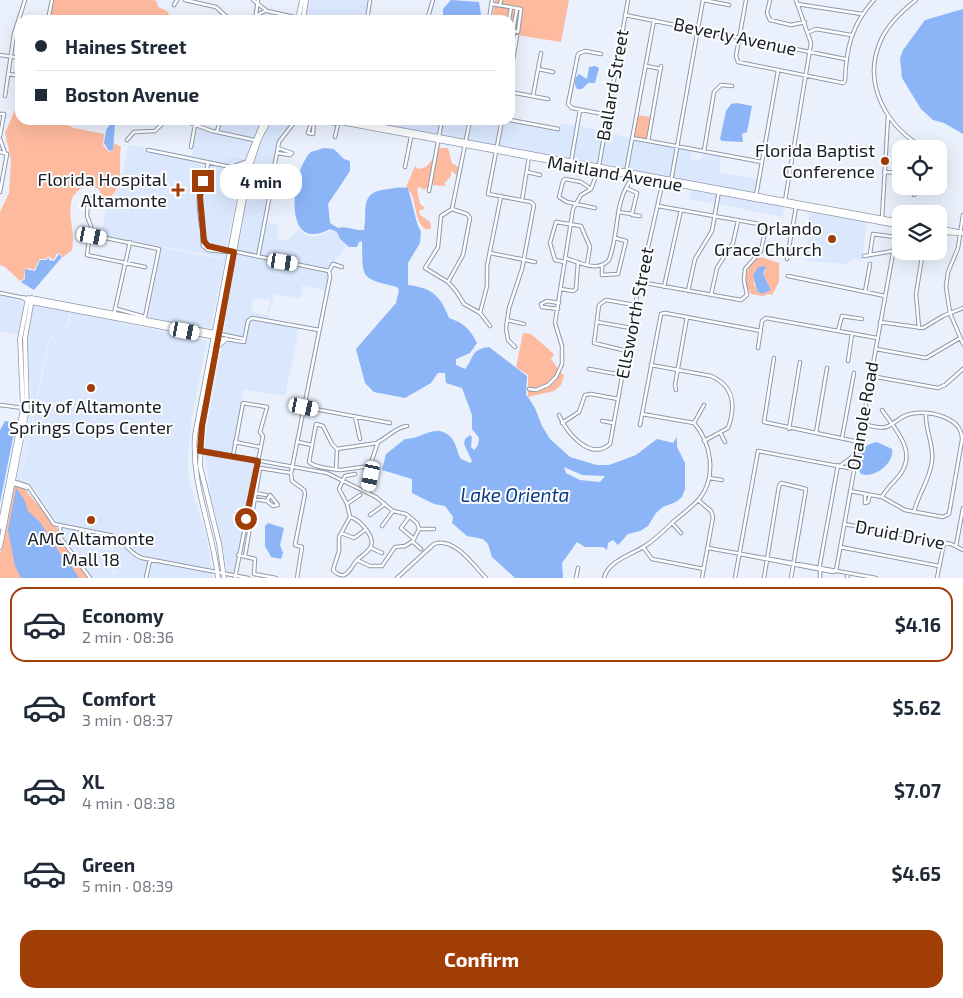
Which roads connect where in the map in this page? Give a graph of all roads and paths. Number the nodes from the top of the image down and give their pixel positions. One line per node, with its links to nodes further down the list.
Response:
1 (25, 0): 31 (street)
2 (52, 0): 32 (street)
3 (177, 0): 23 (street)
4 (185, 0): 19 (street)
5 (253, 0): 22 (street)
6 (258, 0): 22 (street)
7 (302, 0): 37 (main road)
8 (306, 0): 38 (main road)
9 (370, 0): 39 (street)
10 (433, 0): 40 (street)
11 (501, 0): 25 (street)
12 (507, 0): 26 (street)
13 (628, 0): 43 (street, Ballard Street)
14 (703, 0): 24 (street); 47 (street)
15 (746, 0): 53 (street)
16 (770, 0): 46 (street)
17 (874, 0): 30 (street)
18 (916, 0): 77 (street)
19 (193, 1): 33 (street)
20 (492, 2): 25 (street); 41 (street)
21 (796, 2): 30 (street); 46 (street)
22 (258, 4): 29 (street); 34 (street)
23 (174, 5)
24 (729, 5)
25 (500, 6): 26 (street)
26 (506, 6): 27 (street)
27 (511, 8): 28 (street); 42 (street)
28 (519, 9): 44 (street); 49 (street)
29 (267, 11): 35 (street); 36 (street)
30 (863, 14): 52 (street)
31 (20, 15)
32 (49, 15)
33 (224, 15)
34 (256, 15)
35 (260, 15)
36 (286, 15)
37 (301, 15)
38 (302, 15)
39 (368, 15)
40 (428, 15)
41 (490, 15)
42 (510, 15)
43 (625, 15): 45 (street, Beverly Avenue); 76 (street, Ballard Street)
44 (515, 20)
45 (654, 20): 47 (street, Beverly Avenue); 62 (street)
46 (804, 22): 50 (street)
47 (698, 29): 53 (street, Beverly Avenue); 105 (street)
48 (15, 31): 59 (street)
49 (515, 32)
50 (809, 32): 52 (street); 55 (street)
51 (517, 36): 54 (street)
52 (851, 36): 61 (street)
53 (739, 38): 55 (street, Beverly Avenue); 64 (street)
54 (515, 47)
55 (810, 52): 61 (street, Beverly Avenue); 68 (street)
56 (541, 53): 63 (street)
57 (601, 54): 74 (street)
58 (0, 55): 59 (street)
59 (11, 57): 60 (street); 66 (street)
60 (15, 57)
61 (845, 59): 68 (street)
62 (646, 66): 98 (street); 103 (street)
63 (538, 69): 65 (street); 72 (street)
64 (778, 70): 68 (street); 116 (street)
65 (553, 72)
66 (9, 74): 67 (street); 71 (street)
67 (15, 75)
68 (806, 76): 144 (street)
69 (732, 86): 110 (street)
70 (515, 93): 72 (street)
71 (5, 96)
72 (533, 96): 73 (street)
73 (548, 100)
74 (580, 110): 76 (street); 118 (street)
75 (0, 114): 96 (street)
76 (608, 114): 123 (street, Ballard Street)
77 (888, 117): 101 (street); 125 (street)
78 (515, 121): 92 (street)
79 (161, 125): 99 (street)
80 (195, 125): 93 (street); 106 (street)
81 (219, 125): 93 (street)
82 (262, 125): 102 (main road)
83 (266, 125): 102 (main road)
84 (292, 125): 107 (street)
85 (312, 125): 86 (street)
86 (313, 125)
87 (338, 125): 97 (street)
88 (366, 125): 94 (main road, Maitland Avenue)
89 (441, 125): 100 (street)
90 (469, 125): 104 (street)
91 (501, 125): 109 (street)
92 (558, 129)
93 (217, 132): 102 (street)
94 (401, 133): 95 (main road, Maitland Avenue); 100 (main road, Maitland Avenue)
95 (411, 136): 100 (main road, Maitland Avenue); 120 (street)
96 (0, 137): 112 (street)
97 (335, 137)
98 (632, 138): 103 (street); 129 (street)
99 (127, 140)
100 (438, 140): 104 (main road, Maitland Avenue); 136 (street)
101 (912, 140)
102 (256, 141): 115 (main road); 122 (main road)
103 (648, 141): 105 (street)
104 (465, 145): 109 (main road, Maitland Avenue); 150 (street)
105 (678, 146): 110 (street); 132 (street)
106 (191, 147)
107 (278, 148): 113 (street); 113 (street)
108 (148, 150): 117 (street)
109 (496, 151): 114 (main road, Maitland Avenue); 139 (street)
110 (704, 151): 116 (street)
111 (0, 152): 112 (street)
112 (5, 153): 137 (street)
113 (277, 153): 121 (street)
114 (529, 157): 118 (main road, Maitland Avenue); 124 (street)
115 (247, 162): 119 (street); 127 (main road)
116 (762, 162): 141 (street)
117 (208, 163): 119 (street); 170 (street)
118 (571, 164): 123 (main road, Maitland Avenue)
119 (238, 166): 127 (street)
120 (406, 167)
121 (274, 168)
122 (250, 169): 140 (main road); 174 (street)
123 (598, 169): 129 (main road, Maitland Avenue); 134 (street, Ballard Street)
124 (527, 172): 128 (street); 143 (street)
125 (884, 172): 126 (street); 159 (street)
126 (892, 172)
127 (245, 173): 135 (main road)
128 (540, 175)
129 (626, 175): 130 (main road, Maitland Avenue); 131 (main road, Maitland Avenue)
130 (632, 177): 131 (main road, Maitland Avenue); 133 (street)
131 (663, 181): 132 (main road, Maitland Avenue); 147 (street, Ellsworth Street)
132 (671, 183): 138 (main road, Maitland Avenue)
133 (626, 188): 153 (street); 154 (street)
134 (591, 189): 145 (street); 145 (street)
135 (241, 191): 140 (main road); 170 (main road)
136 (428, 191)
137 (0, 192)
138 (719, 192): 141 (main road, Maitland Avenue); 158 (street)
139 (501, 196): 143 (street); 171 (street)
140 (244, 197): 170 (main road)
141 (756, 198): 144 (main road, Maitland Avenue)
142 (103, 200): 165 (street)
143 (522, 200): 177 (street)
144 (784, 203): 146 (main road, Maitland Avenue)
145 (575, 204): 148 (street); 162 (street)
146 (797, 205): 149 (main road, Maitland Avenue); 176 (street)
147 (658, 206): 151 (street); 191 (street, Ellsworth Street)
148 (595, 208)
149 (815, 208): 152 (main road, Maitland Avenue); 155 (main road, Maitland Avenue)
150 (452, 209): 190 (street); 190 (street)
151 (681, 210): 158 (street); 192 (street)
152 (840, 211): 155 (main road); 159 (main road, Maitland Avenue)
153 (618, 212): 154 (street); 167 (street)
154 (631, 214): 157 (street)
155 (843, 215): 159 (main road, Maitland Avenue)
156 (963, 215): 164 (street)
157 (640, 216)
158 (714, 216): 160 (street); 194 (street)
159 (881, 220): 161 (main road, Maitland Avenue)
160 (738, 221): 197 (street); 197 (street)
161 (892, 222)
162 (571, 225): 178 (street); 178 (street); 184 (street)
163 (947, 231): 164 (main road)
164 (961, 233): 206 (street)
165 (90, 235): 168 (street); 182 (street)
166 (892, 236): 172 (street)
167 (615, 238): 185 (street); 185 (street)
168 (130, 242): 182 (street); 203 (street)
169 (892, 251): 172 (street)
170 (231, 252): 174 (street); 222 (main road); 223 (main road)
171 (490, 254): 177 (street); 205 (street)
172 (870, 254): 173 (street)
173 (864, 256)
174 (258, 257): 188 (street)
175 (892, 257): 198 (street, Oranole Road)
176 (787, 259)
177 (524, 260): 180 (street); 210 (street)
178 (564, 260): 181 (street); 193 (street)
179 (922, 260): 216 (street)
180 (535, 262)
181 (578, 262): 184 (street); 193 (street)
182 (126, 263): 186 (street); 203 (street)
183 (870, 264): 196 (street)
184 (587, 265): 185 (street)
185 (602, 265)
186 (145, 267)
187 (342, 267): 188 (street)
188 (329, 271): 217 (street)
189 (788, 276): 196 (street)
190 (448, 282): 205 (street)
191 (640, 282): 192 (street); 201 (street, Ellsworth Street)
192 (664, 286): 194 (street)
193 (561, 288): 200 (street)
194 (688, 291): 197 (street)
195 (0, 292): 199 (street)
196 (865, 292): 198 (street)
197 (711, 296)
198 (885, 296): 212 (street, Oranole Road)
199 (28, 300): 207 (main road); 254 (main road)
200 (558, 303): 204 (street); 204 (street)
201 (635, 305): 211 (street); 215 (street, Ellsworth Street)
202 (963, 308): 206 (street)
203 (117, 309): 207 (street)
204 (558, 309): 246 (street)
205 (480, 313): 214 (street)
206 (950, 313): 216 (street); 225 (street)
207 (115, 316): 220 (main road); 222 (main road)
208 (687, 317): 218 (street); 238 (street); 242 (street)
209 (862, 319): 219 (street)
210 (507, 320): 213 (street); 231 (street)
211 (596, 322): 215 (street); 234 (street)
212 (880, 322): 216 (street); 224 (street, Oranole Road)
213 (524, 324)
214 (490, 326)
215 (631, 328): 234 (street, Ellsworth Street)
216 (919, 328)
217 (320, 330): 227 (street); 253 (street)
218 (761, 330): 219 (street); 232 (street)
219 (838, 331): 221 (street)
220 (200, 334): 222 (main road); 230 (main road)
221 (852, 334): 224 (street); 237 (street)
222 (213, 335): 223 (main road); 230 (main road)
223 (220, 336): 226 (street); 227 (street); 229 (main road)
224 (877, 338): 233 (street, Oranole Road)
225 (960, 338): 228 (street); 233 (street)
226 (226, 339): 227 (street); 229 (main road)
227 (244, 341)
228 (963, 344)
229 (218, 347): 249 (main road)
230 (211, 348): 248 (main road)
231 (515, 348)
232 (758, 348)
233 (876, 349): 245 (street, Oranole Road)
234 (627, 351): 244 (street, Ellsworth Street)
235 (774, 358): 269 (street)
236 (800, 362): 269 (street)
237 (848, 362)
238 (651, 365): 242 (street); 256 (street)
239 (827, 368): 270 (street)
240 (589, 369): 244 (street)
241 (963, 369): 245 (street)
242 (678, 370): 247 (street); 271 (street)
243 (854, 373): 272 (street)
244 (622, 375): 250 (street, Ellsworth Street)
245 (870, 376): 265 (street, Oranole Road)
246 (529, 389)
247 (676, 390)
248 (202, 391): 249 (main road); 282 (main road)
249 (209, 393): 284 (main road)
250 (618, 399): 261 (street); 263 (street, Ellsworth Street)
251 (0, 405): 254 (street)
252 (704, 405): 264 (street)
253 (304, 407): 259 (street); 276 (street)
254 (25, 409): 298 (main road)
255 (882, 410): 266 (street)
256 (642, 414): 264 (street); 267 (street)
257 (926, 414): 266 (street); 314 (street); 314 (street)
258 (558, 415): 261 (street)
259 (355, 416): 262 (street); 273 (street)
260 (602, 421): 263 (street)
261 (562, 422): 263 (street, Ellsworth Street)
262 (390, 423)
263 (614, 423)
264 (694, 423): 274 (street)
265 (862, 424): 266 (street); 278 (street, Oranole Road)
266 (892, 424): 306 (street)
267 (640, 425)
268 (407, 426): 279 (street)
269 (789, 429): 270 (street)
270 (816, 433): 272 (street)
271 (721, 434): 274 (street); 277 (street)
272 (842, 438): 278 (street)
273 (360, 439)
274 (704, 441): 295 (street)
275 (235, 442): 281 (street); 281 (street); 286 (street)
276 (298, 442): 280 (street); 289 (street)
277 (725, 442)
278 (859, 442): 285 (street, Oranole Road)
279 (378, 443): 283 (street); 291 (street)
280 (312, 445): 283 (street); 291 (street)
281 (260, 447): 287 (street)
282 (194, 449): 284 (street); 352 (main road)
283 (337, 449): 291 (street)
284 (200, 451): 286 (street); 354 (main road)
285 (857, 453): 288 (street); 290 (street, Oranole Road)
286 (233, 455): 287 (street)
287 (258, 461): 289 (street); 341 (street)
288 (839, 466): 290 (street); 340 (street); 349 (street)
289 (293, 468): 292 (street); 297 (street)
290 (854, 469): 299 (street, Oranole Road)
291 (336, 470)
292 (292, 473): 301 (street); 361 (street)
293 (355, 474): 297 (street)
294 (371, 476): 300 (street)
295 (709, 478): 296 (street); 308 (street)
296 (722, 480)
297 (342, 481): 300 (street); 310 (street)
298 (11, 482): 320 (main road); 322 (street)
299 (850, 491): 302 (street); 321 (street, Oranole Road)
300 (368, 492): 311 (street)
301 (255, 493): 303 (street); 307 (street)
302 (865, 494): 305 (street); 305 (street)
303 (266, 495)
304 (360, 495): 310 (street)
305 (870, 495): 306 (street)
306 (882, 498): 314 (street)
307 (254, 499): 309 (street); 342 (street)
308 (698, 500): 319 (street); 336 (street)
309 (267, 501): 309 (street)
310 (347, 504): 316 (street)
311 (385, 504): 313 (street); 315 (street)
312 (963, 508): 318 (street)
313 (393, 511): 317 (street); 323 (street)
314 (914, 512)
315 (370, 515)
316 (350, 517): 326 (street); 328 (street)
317 (409, 517): 324 (street); 329 (street)
318 (962, 521): 331 (street)
319 (672, 523): 327 (street); 333 (street)
320 (1, 524): 332 (main road)
321 (844, 524): 330 (street, Druid Drive); 334 (street, Oranole Road)
322 (60, 526): 344 (street); 356 (street)
323 (382, 526)
324 (419, 529): 325 (street); 329 (street)
325 (434, 529)
326 (365, 530): 328 (street); 335 (street)
327 (680, 532)
328 (341, 534): 345 (street)
329 (413, 540): 337 (street); 345 (street)
330 (944, 543): 331 (street, Druid Drive); 347 (street)
331 (956, 546): 338 (street, Druid Drive)
332 (0, 547)
333 (643, 547): 350 (street); 365 (street)
334 (840, 547): 347 (street); 351 (street, Oranole Road)
335 (371, 548): 339 (street); 345 (street)
336 (708, 548): 340 (street); 350 (street)
337 (421, 549)
338 (963, 550)
339 (382, 553)
340 (740, 554): 343 (street); 367 (street)
341 (238, 555): 342 (street); 355 (street)
342 (245, 556): 360 (street)
343 (767, 558): 346 (street); 346 (street); 368 (street)
344 (150, 560): 352 (street); 357 (street)
345 (357, 560)
346 (793, 564): 349 (street); 369 (street)
347 (939, 566): 373 (street)
348 (578, 568): 364 (street)
349 (820, 568): 351 (street); 370 (street)
350 (704, 569): 366 (street)
351 (836, 571): 353 (street)
352 (217, 573): 354 (street); 358 (main road)
353 (848, 573): 371 (street); 372 (street)
354 (224, 576): 355 (street)
355 (235, 577): 359 (street)
356 (90, 578)
357 (146, 578)
358 (218, 578)
359 (248, 578)
360 (276, 578)
361 (297, 578)
362 (397, 578): 363 (street)
363 (486, 578)
364 (576, 578)
365 (604, 578)
366 (702, 578)
367 (735, 578)
368 (764, 578)
369 (792, 578)
370 (820, 578)
371 (847, 578)
372 (874, 578)
373 (937, 578)

